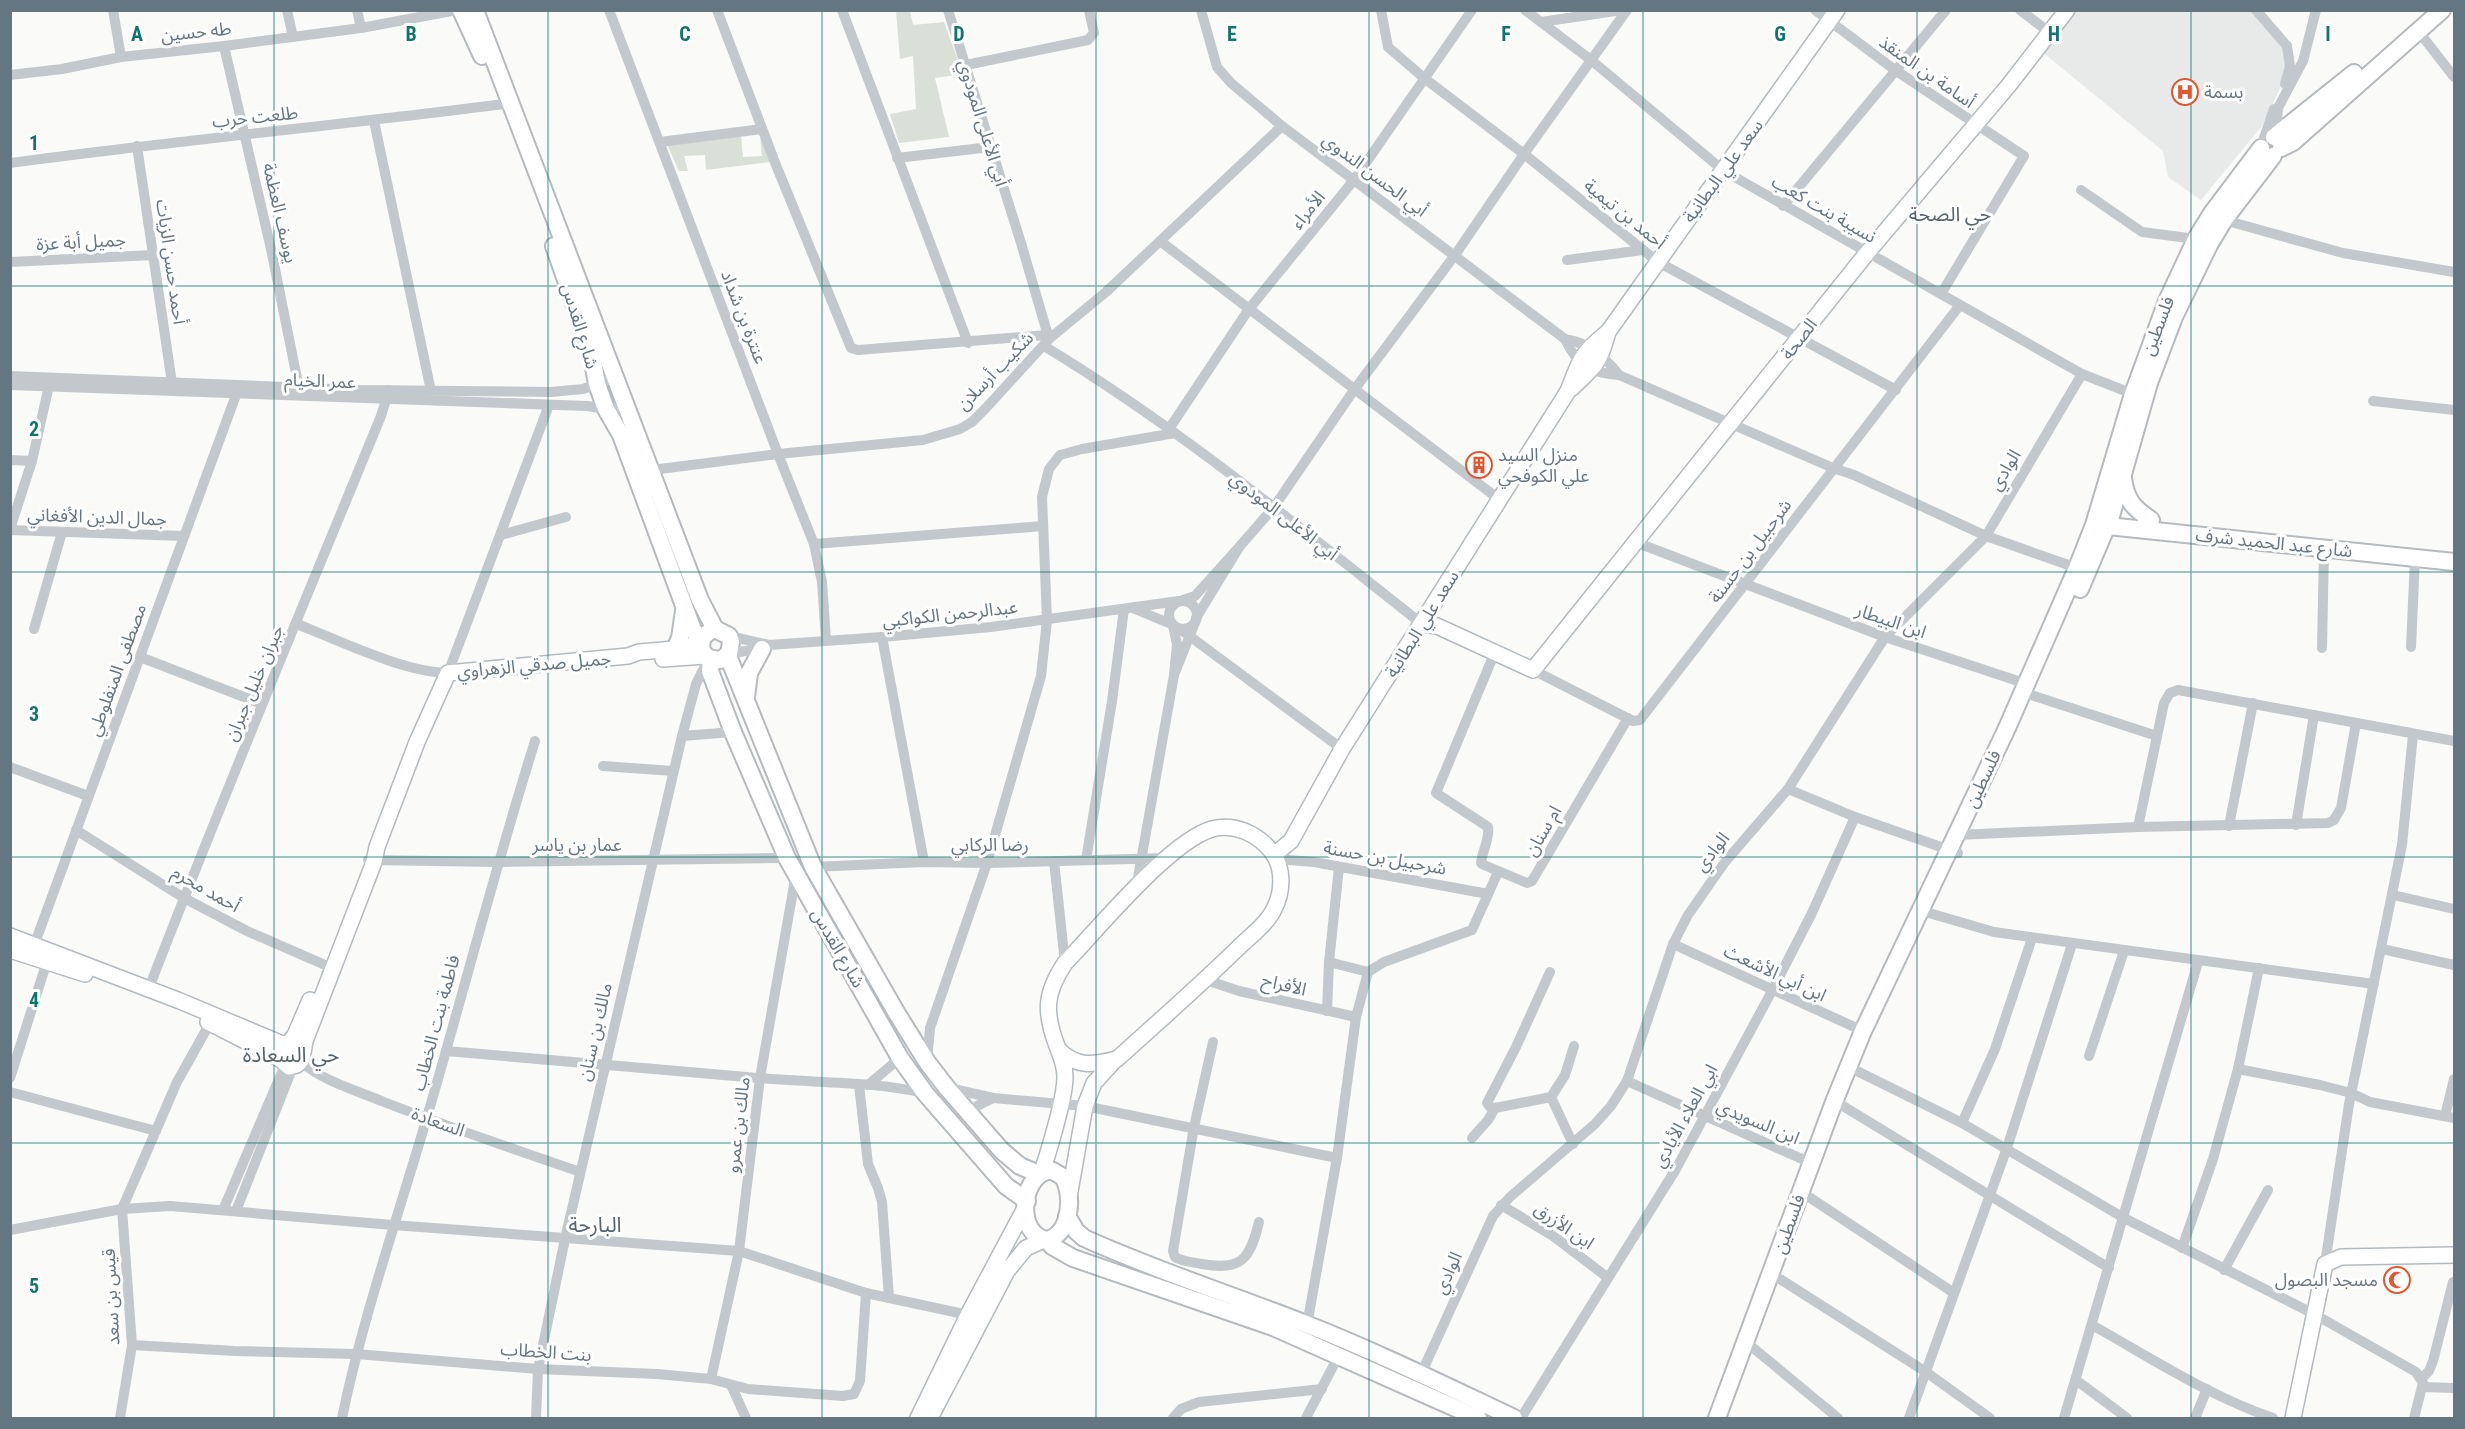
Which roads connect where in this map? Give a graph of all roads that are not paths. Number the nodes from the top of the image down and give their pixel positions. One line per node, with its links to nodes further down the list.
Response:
1 (113, 10): 34 (street)
2 (287, 10): 30 (street)
3 (357, 10): 27 (street)
4 (459, 10): 27 (street, طه حسين); 41 (main road, شارع القدس)
5 (475, 10): 83 (main road)
6 (609, 10): 47 (street, عنترة بن شداد)
7 (717, 10): 45 (street)
8 (842, 10): 52 (street)
9 (948, 10): 36 (street, أبي الأعلى المودوي)
10 (1089, 10): 36 (street)
11 (1201, 10): 44 (street, أبي الحسن الندوي)
12 (1382, 10): 40 (street, أحمد بن تيمية)
13 (1473, 10): 40 (street, الأمراء)
14 (1526, 10): 26 (street, نسيبة بنت كعب)
15 (1622, 10): 26 (street)
16 (1627, 10): 35 (street)
17 (1815, 10): 25 (street, أسامة بن المنقذ)
18 (1946, 10): 37 (street)
19 (2020, 10): 28 (street)
20 (2067, 10): 28 (main road, الصحة)
21 (2256, 10): 33 (street)
22 (2316, 10): 31 (street)
23 (2428, 10): 48 (main road, فلسطين)
24 (2442, 10): 29 (main road, فلسطين)
25 (1833, 16): 37 (street, أسامة بن المنقذ); 54 (main road, سعد علي البطانية)
26 (1540, 22): 35 (street, نسيبة بنت كعب)
27 (361, 28): 30 (street, طه حسين)
28 (2049, 32): 43 (main road, الصحة)
29 (2419, 32): 39 (street); 48 (main road, فلسطين)
30 (293, 37): 32 (street, طه حسين)
31 (2307, 43): 33 (street); 48 (street)
32 (224, 46): 34 (street, طه حسين); 46 (street, يوسف العظمة)
33 (2287, 46): 48 (street)
34 (121, 57): 38 (street, طه حسين)
35 (1591, 60): 51 (street); 54 (street, نسيبة بنت كعب)
36 (966, 65): 50 (street, أبي الأعلى المودوي)
37 (1895, 70): 43 (street, أسامة بن المنقذ); 57 (street)
38 (10, 75)
39 (2454, 77)
40 (1424, 78): 51 (street, أحمد بن تيمية); 55 (street, الأمراء)
41 (504, 104): 42 (street, طلعت حرب); 86 (main road, شارع القدس)
42 (374, 121): 46 (street, طلعت حرب); 91 (street)
43 (1975, 125): 62 (main road, الصحة); 69 (street, أسامة بن المنقذ)
44 (1282, 126): 55 (street, أبي الحسن الندوي); 60 (street, شكيب أرسلان)
45 (762, 129): 47 (street); 76 (street)
46 (245, 135): 49 (street, طلعت حرب); 88 (street, يوسف العظمة)
47 (660, 142): 102 (street, عنترة بن شداد)
48 (2273, 143): 58 (main road, فلسطين); 59 (main road, فلسطين)
49 (137, 146): 53 (street, طلعت حرب); 63 (street, أحمد حسن الزيات)
50 (990, 147): 52 (street); 75 (street, أبي الأعلى المودوي)
51 (1524, 154): 61 (street, أحمد بن تيمية); 64 (street)
52 (897, 158): 76 (street)
53 (10, 163)
54 (1724, 171): 57 (street, نسيبة بنت كعب); 67 (main road, سعد علي البطانية)
55 (1354, 180): 64 (street, أبي الحسن الندوي); 71 (street, الأمراء)
56 (2080, 190): 59 (street)
57 (1784, 206): 62 (street, نسيبة بنت كعب)
58 (2224, 220): 68 (street); 107 (main road, فلسطين)
59 (2196, 239): 92 (main road, فلسطين)
60 (1160, 241): 71 (street); 75 (street, شكيب أرسلان)
61 (1643, 250): 65 (street); 67 (street, أحمد بن تيمية)
62 (1867, 253): 69 (street, نسيبة بنت كعب); 73 (main road, الصحة)
63 (153, 255): 66 (street, جميل أبة عزة); 85 (street, أحمد حسن الزيات)
64 (1455, 255): 74 (street, أبي الحسن الندوي); 89 (street)
65 (1567, 260)
66 (10, 262)
67 (1658, 262): 72 (main road, سعد علي البطانية); 73 (street, أحمد بن تيمية)
68 (2454, 272)
69 (1941, 294): 70 (street, نسيبة بنت كعب)
70 (1960, 305): 80 (street, نسيبة بنت كعب); 90 (street, شرحبيل بن حسنة)
71 (1249, 309): 89 (street); 101 (street, الأمراء)
72 (1608, 332): 77 (main road, سعد علي البطانية); 78 (main road, سعد علي البطانية)
73 (1800, 337): 90 (street, أحمد بن تيمية); 100 (main road, الصحة)
74 (1565, 339): 77 (street, أبي الحسن الندوي); 79 (street, أبي الحسن الندوي)
75 (1046, 340): 76 (street); 101 (street, أبي الأعلى المودوي); 102 (street, شكيب أرسلان)
76 (968, 343)
77 (1589, 347): 78 (street, أبي الحسن الندوي); 79 (main road, سعد علي البطانية)
78 (1602, 356): 79 (main road, سعد علي البطانية); 81 (street, أبي الحسن الندوي)
79 (1585, 365): 81 (street, أبي الحسن الندوي); 108 (main road, سعد علي البطانية)
80 (2082, 374): 92 (street, نسيبة بنت كعب); 119 (street, الوادي)
81 (1618, 375): 100 (street, أبي الحسن الندوي)
82 (10, 376): 84 (street, عمر الخيام)
83 (615, 377): 86 (street, عمر الخيام); 97 (main road)
84 (49, 382): 85 (street, عمر الخيام); 87 (street, عمر الخيام); 93 (street, عمر الخيام); 104 (street)
85 (172, 383): 88 (street, عمر الخيام)
86 (597, 384): 91 (street, عمر الخيام); 98 (main road, شارع القدس)
87 (10, 385)
88 (299, 388): 94 (street, عمر الخيام)
89 (1354, 390): 108 (street); 109 (street)
90 (1896, 390): 105 (street, شرحبيل بن حسنة)
91 (431, 391): 94 (street, عمر الخيام)
92 (2133, 394): 111 (main road, فلسطين)
93 (236, 395): 94 (street, عمر الخيام); 118 (street, مصطفى المنفلوطي)
94 (388, 395): 96 (street, عمر الخيام); 135 (street, جبران خليل جبران)
95 (2373, 400): 99 (street)
96 (549, 405): 98 (street, عمر الخيام); 117 (street)
97 (627, 406): 98 (street, عمر الخيام); 106 (main road)
98 (606, 409): 131 (main road, شارع القدس)
99 (2454, 410)
100 (1731, 423): 105 (street, أبي الحسن الندوي); 120 (main road, الصحة)
101 (1172, 431): 109 (street, أبي الأعلى المودوي); 113 (street)
102 (778, 454): 106 (street, شكيب أرسلان); 121 (street, عنترة بن شداد)
103 (10, 460): 104 (street)
104 (32, 461): 115 (street)
105 (1833, 468): 119 (street, أبي الحسن الندوي); 129 (street, شرحبيل بن حسنة)
106 (652, 470): 143 (main road)
107 (2122, 474): 111 (main road, فلسطين); 112 (main road)
108 (1500, 500): 136 (main road, سعد علي البطانية)
109 (1274, 507): 122 (street); 136 (street, أبي الأعلى المودوي)
110 (566, 518): 117 (street)
111 (2102, 520): 112 (main road, شارع عبد الحميد شرف); 114 (main road, شارع عبد الحميد شرف); 124 (main road, فلسطين); 128 (main road, فلسطين)
112 (2151, 520): 125 (main road, شارع عبد الحميد شرف)
113 (1043, 526): 121 (street); 134 (street)
114 (2129, 526): 123 (main road, شارع عبد الحميد شرف); 124 (main road)
115 (10, 530): 116 (street, جمال الدين الأفغاني)
116 (62, 532): 118 (street, جمال الدين الأفغاني); 138 (street)
117 (501, 535): 153 (street)
118 (183, 536): 151 (street, مصطفى المنفلوطي)
119 (1986, 536): 128 (street, أبي الحسن الندوي); 141 (street, الوادي)
120 (1635, 542): 129 (street, ابن البيطار); 152 (main road, الصحة)
121 (814, 544): 142 (street, عنترة بن شداد)
122 (1240, 546): 130 (street); 133 (street)
123 (2324, 548): 126 (main road, شارع عبد الحميد شرف); 146 (street)
124 (2097, 552): 155 (main road, فلسطين)
125 (2454, 553)
126 (2415, 558): 127 (main road, شارع عبد الحميد شرف); 144 (street)
127 (2454, 562)
128 (2077, 568): 155 (main road, فلسطين)
129 (1746, 585): 141 (street, ابن البيطار); 160 (street, شرحبيل بن حسنة)
130 (1181, 601): 132 (street, عبدالرحمن الكواكبي); 133 (street); 137 (street)
131 (684, 608): 143 (main road, شارع القدس); 147 (main road)
132 (1129, 609): 134 (street, عبدالرحمن الكواكبي); 137 (street, عبدالرحمن الكواكبي); 185 (street)
133 (1196, 619): 137 (street); 139 (street)
134 (1047, 620): 140 (street, عبدالرحمن الكواكبي); 190 (street)
135 (297, 624): 153 (street); 157 (street, جبران خليل جبران)
136 (1422, 624): 148 (main road, أبي الأعلى المودوي); 168 (main road, سعد علي البطانية)
137 (1175, 626): 139 (street, عبدالرحمن الكواكبي); 154 (street)
138 (34, 629)
139 (1190, 634): 154 (street); 168 (street, عبدالرحمن الكواكبي)
140 (882, 637): 142 (street, عبدالرحمن الكواكبي); 189 (street)
141 (1886, 637): 155 (street, ابن البيطار); 172 (street, الوادي)
142 (826, 640): 145 (street, عبدالرحمن الكواكبي)
143 (710, 646): 145 (street); 147 (main road); 149 (main road); 150 (main road); 162 (main road, شارع القدس); 164 (street, مالك بن سنان)
144 (2412, 646)
145 (765, 647): 149 (street); 156 (main road)
146 (2322, 648)
147 (675, 649): 150 (main road)
148 (1495, 652): 152 (main road, أبي الأعلى المودوي); 193 (street)
149 (728, 655): 156 (main road)
150 (628, 656): 153 (main road, جميل صدقي الزهراوي)
151 (140, 657): 157 (street); 173 (street, مصطفى المنفلوطي)
152 (1533, 670): 160 (street)
153 (448, 674): 180 (main road, جميل صدقي الزهراوي)
154 (1174, 675): 183 (street)
155 (2029, 690): 165 (street, ابن البيطار); 179 (main road, فلسطين)
156 (746, 701): 191 (main road)
157 (262, 704): 198 (street, جبران خليل جبران)
158 (2253, 704): 159 (street); 165 (street); 175 (street)
159 (2314, 715): 161 (street); 176 (street)
160 (1628, 718): 193 (street, ام سنان)
161 (2356, 723): 163 (street); 176 (street)
162 (733, 732): 164 (street); 182 (main road, شارع القدس)
163 (2414, 735): 167 (street); 197 (street)
164 (681, 736): 171 (street, مالك بن سنان)
165 (2157, 736): 177 (street)
166 (535, 741): 188 (street, فاطمة بنت الخطاب)
167 (2454, 741)
168 (1342, 749): 181 (main road, سعد علي البطانية)
169 (603, 766): 171 (street)
170 (10, 767): 173 (street)
171 (673, 771): 186 (street, مالك بن سنان)
172 (1788, 789): 174 (street); 203 (street, الوادي)
173 (88, 796): 178 (street, مصطفى المنفلوطي)
174 (1855, 818): 179 (street); 221 (street, ابي العلاء الأيادي)
175 (2229, 825): 176 (street); 177 (street)
176 (2295, 825)
177 (2138, 828): 179 (street)
178 (76, 830): 198 (street, أحمد محرم); 207 (street, مصطفى المنفلوطي)
179 (1958, 843): 200 (main road, فلسطين); 225 (main road, فلسطين)
180 (373, 856): 188 (street, عمار بن ياسر); 213 (main road, جميل صدقي الزهراوي); 230 (main road, جميل صدقي الزهراوي)
181 (1274, 857): 184 (main road); 192 (street, شرحبيل بن حسنة); 218 (main road)
182 (787, 858): 186 (street, عمار بن ياسر); 194 (main road, شارع القدس)
183 (1140, 858): 184 (street, رضا الركابي); 185 (street, رضا الركابي); 195 (street)
184 (1166, 858): 195 (main road)
185 (1086, 860): 187 (street, رضا الركابي)
186 (652, 861): 188 (street, عمار بن ياسر); 235 (street, مالك بن سنان)
187 (1054, 861): 190 (street, رضا الركابي); 212 (street)
188 (498, 862): 229 (street, فاطمة بنت الخطاب)
189 (924, 862): 190 (street, رضا الركابي); 191 (street, رضا الركابي)
190 (987, 863): 234 (street)
191 (813, 867): 234 (main road)
192 (1339, 867): 196 (street, شرحبيل بن حسنة); 210 (street)
193 (1498, 872): 196 (street)
194 (796, 874): 232 (main road, شارع القدس); 239 (street, مالك بن عمرو)
195 (1136, 889): 212 (main road)
196 (1488, 894): 216 (street)
197 (2393, 895): 199 (street); 205 (street)
198 (184, 898): 213 (street, أحمد محرم); 220 (street, جبران خليل جبران)
199 (2454, 909)
200 (1929, 913): 202 (street); 237 (main road, فلسطين)
201 (10, 936): 207 (main road, السعادة)
202 (2032, 938): 204 (street); 257 (street)
203 (1673, 944): 221 (street, ابن أبي الأشعث); 241 (street, الوادي)
204 (2072, 944): 208 (street); 262 (street)
205 (2382, 949): 214 (street); 219 (street)
206 (10, 950): 207 (main road, السعادة)
207 (32, 950): 209 (main road, السعادة)
208 (2124, 951): 211 (street); 231 (street)
209 (49, 957): 220 (main road, السعادة); 224 (main road, السعادة); 238 (street)
210 (1329, 962): 216 (street); 222 (street)
211 (2199, 962): 215 (street); 277 (street)
212 (1065, 963): 228 (main road)
213 (325, 965): 230 (main road, جميل صدقي الزهراوي)
214 (2454, 965)
215 (2259, 968): 219 (street); 236 (street)
216 (1368, 972): 223 (street)
217 (1550, 972): 252 (street)
218 (1206, 980): 222 (street, الأفراح); 233 (main road)
219 (2374, 984): 246 (street)
220 (149, 988): 230 (main road, السعادة)
221 (1773, 989): 225 (street, ابن أبي الأشعث); 254 (street, ابي العلاء الأيادي)
222 (1327, 1011): 223 (street, الأفراح)
223 (1356, 1017): 263 (street)
224 (210, 1023): 230 (main road, السعادة); 259 (street)
225 (1863, 1031): 264 (main road, فلسطين)
226 (1213, 1042): 258 (street)
227 (1574, 1046): 247 (street)
228 (1058, 1049): 233 (main road); 249 (main road)
229 (446, 1051): 235 (street); 256 (street, فاطمة بنت الخطاب)
230 (291, 1056): 256 (street, السعادة); 274 (street, جميل صدقي الزهراوي); 275 (street, جميل صدقي الزهراوي)
231 (2089, 1056)
232 (900, 1058): 242 (street); 245 (main road, شارع القدس)
233 (1116, 1059): 250 (main road)
234 (927, 1062): 243 (main road)
235 (605, 1065): 239 (street); 265 (street, مالك بن سنان)
236 (2238, 1069): 246 (street); 284 (street)
237 (1857, 1071): 251 (main road, فلسطين); 257 (street)
238 (10, 1078)
239 (760, 1078): 242 (street); 285 (street, مالك بن عمرو)
240 (2454, 1079): 255 (street)
241 (1627, 1081): 254 (street, ابن السويدي); 261 (street, الوادي)
242 (863, 1085): 245 (street); 297 (street)
243 (947, 1088): 248 (street); 253 (main road)
244 (10, 1092): 259 (street)
245 (925, 1093): 271 (main road, شارع القدس)
246 (2351, 1093): 255 (street); 288 (street)
247 (1551, 1097): 252 (street); 261 (street)
248 (993, 1098): 249 (street); 253 (street)
249 (1060, 1102): 250 (street); 266 (main road)
250 (1085, 1106): 258 (street); 269 (main road)
251 (1843, 1106): 268 (street); 270 (main road, فلسطين)
252 (1495, 1108): 260 (street)
253 (970, 1114): 266 (main road)
254 (1703, 1117): 264 (street, ابن السويدي); 292 (street, ابي العلاء الأيادي)
255 (2450, 1117)
256 (427, 1119): 265 (street, السعادة); 280 (street, فاطمة بنت الخطاب)
257 (1962, 1123): 262 (street)
258 (1194, 1127): 263 (street); 278 (street)
259 (156, 1131): 273 (street)
260 (1472, 1138)
261 (1573, 1144): 272 (street, الوادي)
262 (2007, 1148): 268 (street); 277 (street)
263 (1337, 1158): 300 (street)
264 (1811, 1163): 279 (main road, فلسطين)
265 (580, 1172): 282 (street, مالك بن سنان)
266 (1040, 1173): 269 (main road); 271 (main road)
267 (2268, 1190): 291 (street)
268 (1989, 1196): 289 (street); 296 (street)
269 (1069, 1197): 276 (main road)
270 (1809, 1197): 279 (main road, فلسطين); 296 (street)
271 (1026, 1204): 283 (main road); 299 (main road)
272 (1501, 1205): 292 (street, ابن الأزرق); 308 (street, الوادي)
273 (122, 1209): 274 (street); 281 (street); 302 (street, قيس بن سعد)
274 (223, 1210): 275 (street)
275 (236, 1211): 280 (street)
276 (1067, 1216): 283 (main road); 286 (main road)
277 (2124, 1218): 284 (street); 289 (street)
278 (1259, 1222)
279 (1794, 1223): 293 (main road, فلسطين); 303 (main road, فلسطين)
280 (393, 1225): 282 (street); 304 (street, فاطمة بنت الخطاب)
281 (10, 1230)
282 (565, 1239): 285 (street); 306 (street, مالك بن سنان)
283 (1046, 1240): 290 (main road); 299 (main road)
284 (2182, 1248): 291 (street)
285 (739, 1251): 295 (street); 309 (street, مالك بن عمرو)
286 (1119, 1254): 290 (main road); 300 (main road)
287 (2454, 1255): 288 (main road)
288 (2325, 1264): 298 (main road)
289 (2109, 1268): 301 (street)
290 (1110, 1270): 305 (main road)
291 (2224, 1270): 298 (street)
292 (1607, 1277): 326 (street, ابي العلاء الأيادي)
293 (1780, 1279): 303 (main road, فلسطين); 307 (street)
294 (2453, 1282): 311 (street)
295 (866, 1293): 297 (street); 312 (street, بنت الخطاب)
296 (1954, 1293): 307 (street)
297 (889, 1298): 299 (street)
298 (2314, 1314): 311 (street); 336 (main road)
299 (975, 1317): 320 (main road); 321 (main road)
300 (1306, 1325): 308 (main road)
301 (2092, 1325): 310 (street); 315 (street)
302 (132, 1344): 304 (street, بنت الخطاب); 316 (street, قيس بن سعد)
303 (1751, 1345): 327 (main road, فلسطين); 328 (main road, فلسطين); 329 (street)
304 (356, 1354): 306 (street, بنت الخطاب); 317 (street, فاطمة بنت الخطاب)
305 (1339, 1355): 314 (street); 324 (main road)
306 (538, 1369): 309 (street, بنت الخطاب); 318 (street, مالك بن سنان)
307 (1926, 1372): 330 (street); 331 (street)
308 (1420, 1374): 325 (main road)
309 (711, 1379): 312 (street, بنت الخطاب)
310 (2076, 1380): 332 (street); 333 (street)
311 (2422, 1382): 313 (street); 337 (street)
312 (731, 1385): 319 (street)
313 (2454, 1388)
314 (1322, 1389): 322 (street); 323 (street)
315 (2207, 1389): 334 (street); 335 (street)
316 (120, 1419)
317 (342, 1419)
318 (536, 1419)
319 (746, 1419)
320 (918, 1419)
321 (930, 1419)
322 (1173, 1419)
323 (1306, 1419)
324 (1478, 1419)
325 (1514, 1419)
326 (1521, 1419)
327 (1717, 1419)
328 (1729, 1419)
329 (1838, 1419)
330 (1909, 1419)
331 (1990, 1419)
332 (2064, 1419)
333 (2127, 1419)
334 (2195, 1419)
335 (2273, 1419)
336 (2293, 1419)
337 (2414, 1419)

